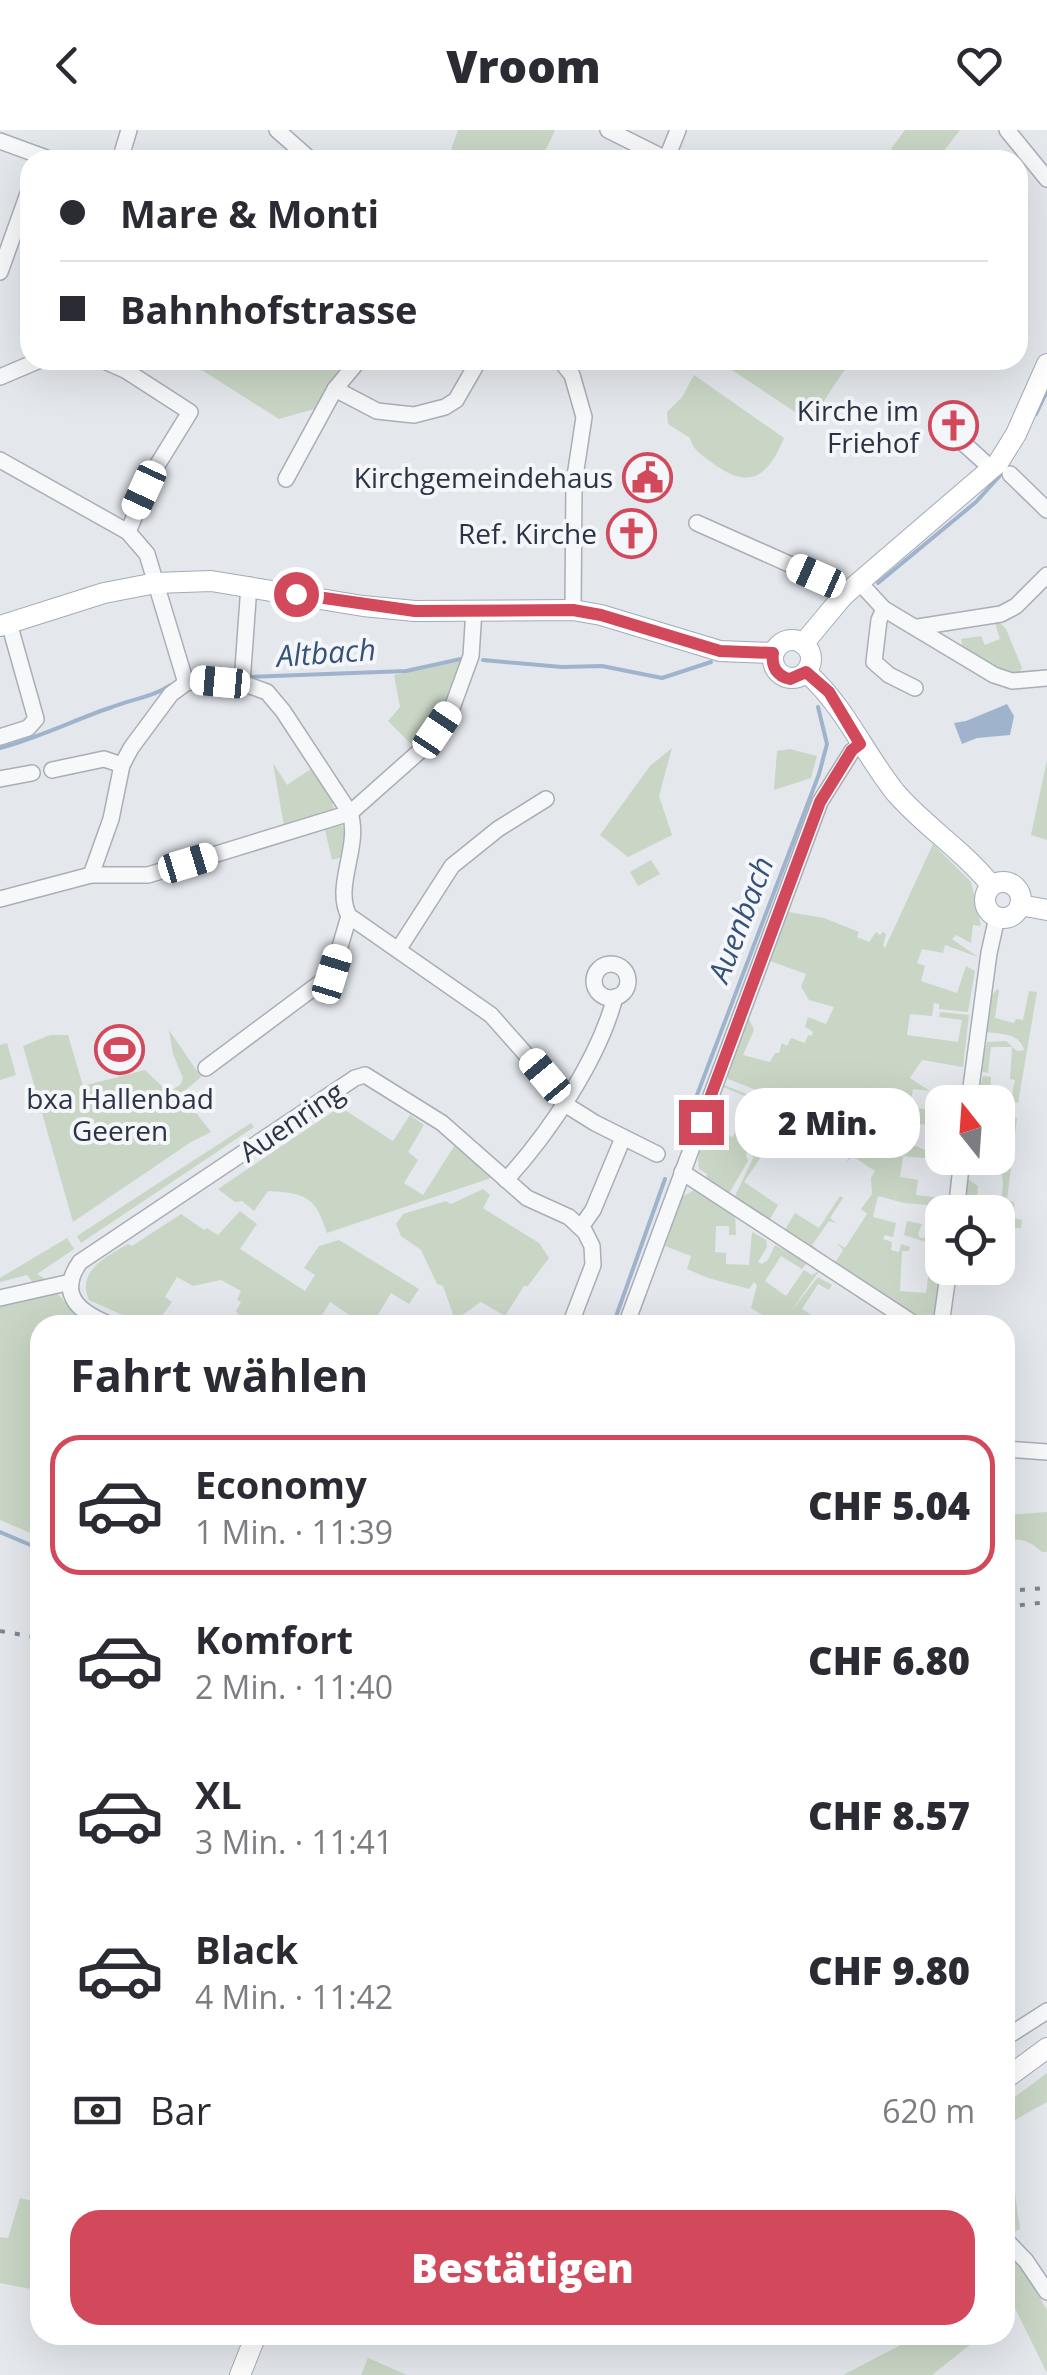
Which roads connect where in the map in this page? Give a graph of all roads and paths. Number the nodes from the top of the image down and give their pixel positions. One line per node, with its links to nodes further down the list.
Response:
1 (277, 130): 4 (street)
2 (608, 130): 5 (street)
3 (1007, 130): 6 (street)
4 (300, 150)
5 (647, 150)
6 (1023, 150)
7 (1028, 156): 8 (street)
8 (1047, 180)
9 (20, 207): 10 (street)
10 (8, 229): 11 (street)
11 (0, 272)
12 (1047, 364): 20 (main road)
13 (126, 370): 24 (street)
14 (351, 370): 17 (street)
15 (473, 370): 17 (street)
16 (568, 370): 31 (street)
17 (335, 389): 21 (street)
18 (936, 426): 20 (street)
19 (0, 460): 24 (street)
20 (1001, 472): 22 (street); 28 (main road)
21 (286, 479)
22 (1047, 510)
23 (697, 523): 28 (street)
24 (128, 532): 26 (street)
25 (1047, 575): 33 (street)
26 (156, 582): 27 (main road); 32 (main road); 39 (street)
27 (249, 585): 30 (main road); 37 (street)
28 (852, 590): 29 (street); 34 (main road)
29 (884, 609): 33 (street); 40 (street)
30 (474, 610): 31 (main road); 50 (street)
31 (573, 610): 35 (main road)
32 (4, 624): 41 (street)
33 (918, 627): 38 (street)
34 (803, 644): 35 (main road); 36 (main road)
35 (773, 653): 36 (main road)
36 (806, 672): 42 (main road)
37 (242, 678): 39 (street); 50 (street)
38 (1047, 678)
39 (186, 683): 44 (street)
40 (914, 688)
41 (0, 737)
42 (860, 744): 43 (main road); 45 (street)
43 (874, 762): 45 (street); 52 (main road)
44 (122, 765): 46 (street); 51 (street)
45 (842, 765): 65 (street)
46 (52, 770)
47 (32, 773): 48 (street)
48 (0, 779)
49 (546, 800): 58 (street)
50 (350, 813): 51 (street); 56 (street)
51 (92, 875): 53 (street)
52 (991, 886): 54 (main road); 57 (main road)
53 (0, 899)
54 (1020, 905): 55 (main road); 57 (main road)
55 (1047, 910)
56 (349, 916): 58 (street); 60 (street)
57 (997, 917): 61 (street)
58 (398, 950): 62 (street)
59 (615, 997): 62 (street)
60 (206, 1068)
61 (971, 1085)
62 (563, 1103): 63 (street); 66 (street)
63 (624, 1138): 64 (street); 67 (street)
64 (657, 1154)
65 (682, 1172): 73 (street); 74 (street)
66 (506, 1180): 67 (street, Auenring); 68 (street, Auenring)
67 (581, 1227): 72 (street)
68 (71, 1282): 70 (street); 71 (street)
69 (947, 1285): 75 (street)
70 (0, 1298)
71 (91, 1315)
72 (574, 1315)
73 (630, 1315)
74 (901, 1315)
75 (942, 1315)
76 (1015, 1450): 77 (street)
77 (1047, 1452)
78 (1047, 2011): 79 (street)
79 (1015, 2032)
80 (1047, 2048): 82 (main road)
81 (1047, 2064): 83 (main road)
82 (1015, 2072)
83 (1015, 2086)
84 (1015, 2249): 85 (street)
85 (1047, 2292)
86 (252, 2345): 87 (main road)
87 (240, 2375)

